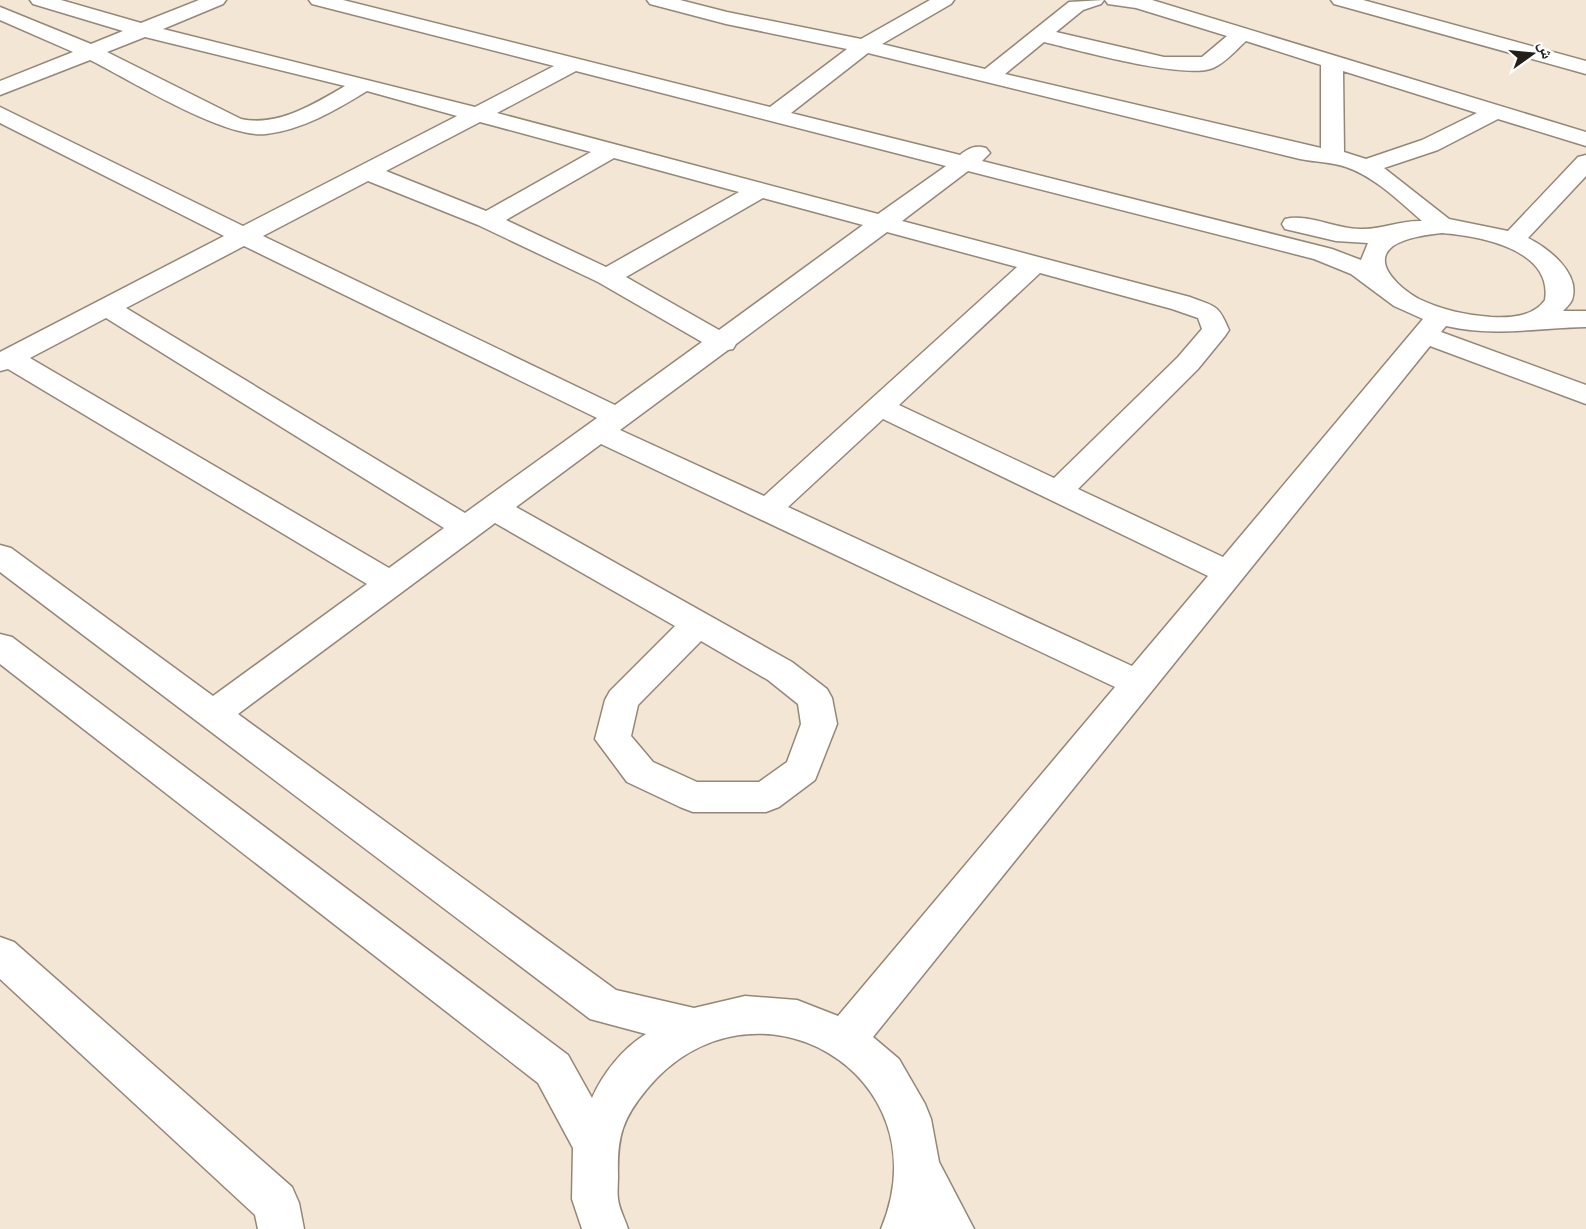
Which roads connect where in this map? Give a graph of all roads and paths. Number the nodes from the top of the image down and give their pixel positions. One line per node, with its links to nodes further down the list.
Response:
1 (40, 0): 12 (street)
2 (216, 0): 12 (street)
3 (320, 0): 19 (street)
4 (397, 0): 24 (street)
5 (657, 0): 13 (street)
6 (944, 0): 16 (street)
7 (1094, 0): 15 (street)
8 (1115, 0): 14 (street)
9 (1341, 0): 20 (street)
10 (751, 3): 13 (street)
11 (0, 13): 17 (street)
12 (142, 30): 17 (street); 22 (street)
13 (797, 33): 16 (street)
14 (1242, 34): 15 (street); 18 (street)
15 (1040, 35): 21 (street)
16 (864, 46): 21 (street); 24 (street)
17 (91, 51): 22 (street); 23 (street)
18 (1332, 61): 25 (street); 32 (street)
19 (574, 64): 27 (street); 28 (street)
20 (1586, 68)
21 (989, 76): 32 (street)
22 (364, 84): 27 (street)
23 (0, 89)
24 (793, 99): 28 (street); 31 (street)
25 (1497, 111): 29 (street); 35 (street)
26 (0, 114): 43 (street)
27 (479, 114): 30 (street); 36 (street)
28 (774, 115): 31 (street)
29 (1586, 139)
30 (611, 150): 37 (street); 39 (street)
31 (976, 155): 33 (street); 40 (street); 49 (street)
32 (1332, 157): 35 (street)
33 (1042, 161)
34 (1586, 162): 44 (street)
35 (1364, 166): 41 (street)
36 (367, 172): 39 (street); 43 (street)
37 (760, 190): 40 (street); 47 (street)
38 (1268, 218): 42 (street)
39 (487, 220): 47 (street)
40 (884, 224): 46 (street); 54 (street)
41 (1442, 226): 42 (street); 44 (street)
42 (1416, 228): 49 (street)
43 (243, 236): 50 (street); 58 (street)
44 (1512, 241): 45 (street)
45 (1546, 261): 48 (street); 52 (street)
46 (1035, 264): 57 (street); 59 (street)
47 (607, 277): 54 (street)
48 (1586, 284)
49 (1387, 289): 53 (street)
50 (107, 307): 55 (street); 62 (street)
51 (1586, 319): 52 (street)
52 (1534, 321): 53 (street)
53 (1432, 326): 56 (street); 64 (street)
54 (723, 342): 58 (street)
55 (4, 360): 65 (street)
56 (1586, 395)
57 (880, 406): 59 (street); 61 (street)
58 (610, 425): 60 (street); 61 (street)
59 (1058, 491): 64 (street)
60 (495, 509): 62 (street); 66 (street)
61 (767, 510): 68 (street)
62 (468, 529): 65 (street)
63 (0, 556): 69 (street)
64 (1229, 573): 68 (street)
65 (392, 584): 69 (street)
66 (697, 625): 66 (street)
67 (0, 646): 73 (street)
68 (1138, 683): 72 (street)
69 (213, 714): 71 (street)
70 (2, 960): 76 (street)
71 (694, 1027): 72 (street); 73 (street)
72 (845, 1039): 74 (street)
73 (595, 1145): 75 (street)
74 (918, 1167): 77 (street); 78 (street)
75 (596, 1219)
76 (281, 1229)
77 (904, 1229)
78 (951, 1229)

